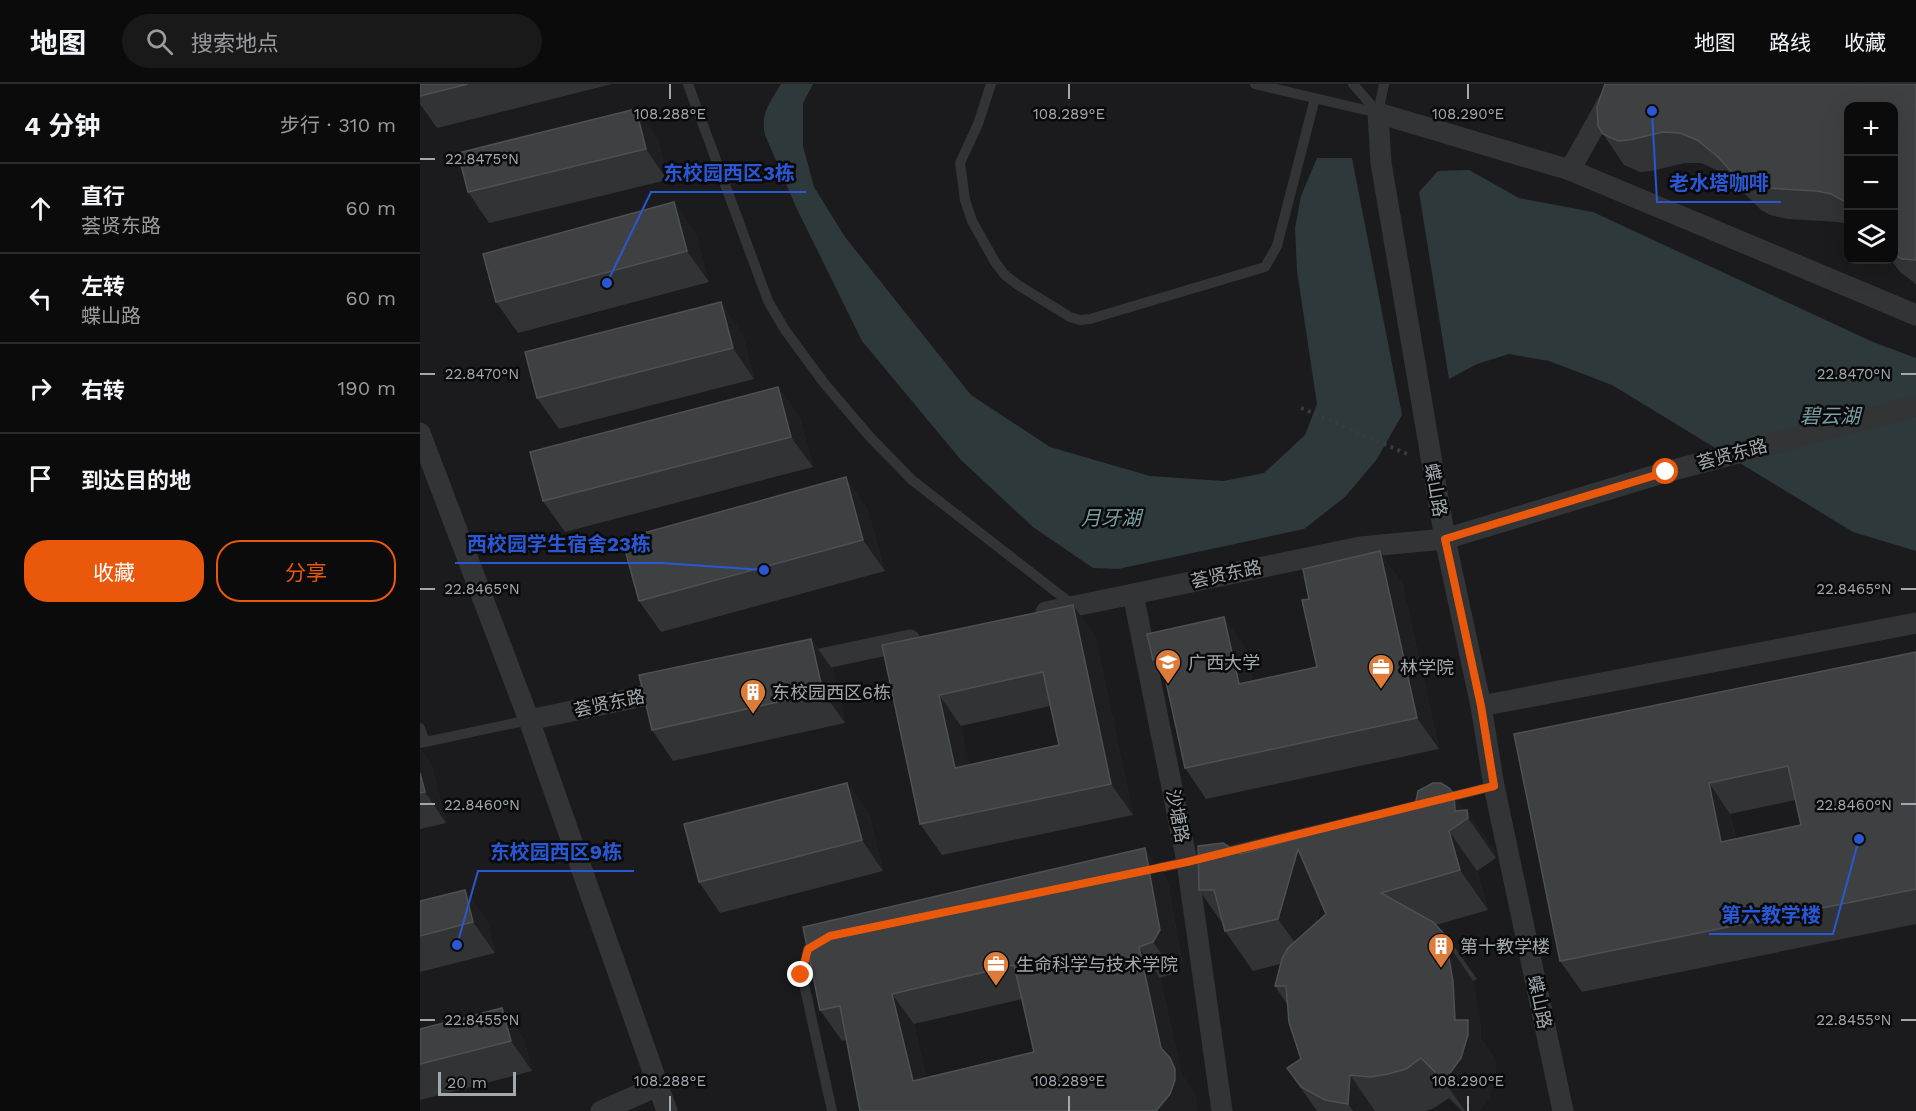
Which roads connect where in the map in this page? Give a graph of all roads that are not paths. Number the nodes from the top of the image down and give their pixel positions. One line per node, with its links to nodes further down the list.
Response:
1 (688, 84): 15 (lane)
2 (991, 84): 7 (lane)
3 (1255, 84): 7 (lane)
4 (1353, 84): 8 (lane)
5 (1384, 84): 8 (lane)
6 (1618, 84): 9 (street)
7 (1315, 98): 8 (lane)
8 (1378, 113): 9 (street); 13 (street, 蝶山路)
9 (1570, 170): 10 (street)
10 (1916, 315)
11 (1916, 406): 13 (street, 荟贤东路)
12 (420, 433): 22 (street)
13 (1445, 539): 14 (street, 荟贤东路); 21 (street, 蝶山路)
14 (1133, 594): 15 (street, 荟贤东路); 27 (street, 沙塘路)
15 (1074, 606): 16 (street, 荟贤东路)
16 (1028, 616)
17 (1916, 622): 21 (street)
18 (935, 635): 19 (street)
19 (773, 669)
20 (692, 686): 22 (street, 荟贤东路)
21 (1481, 706): 25 (street, 蝶山路)
22 (529, 720): 24 (lane); 30 (street)
23 (420, 728): 24 (lane)
24 (422, 743)
25 (1494, 786): 26 (lane); 35 (street, 蝶山路)
26 (1210, 856)
27 (1193, 860): 28 (lane); 34 (street, 沙塘路)
28 (1129, 874)
29 (830, 936): 33 (lane)
30 (658, 1086): 31 (street); 32 (street)
31 (601, 1111)
32 (667, 1111)
33 (832, 1111)
34 (1222, 1111)
35 (1563, 1111)

